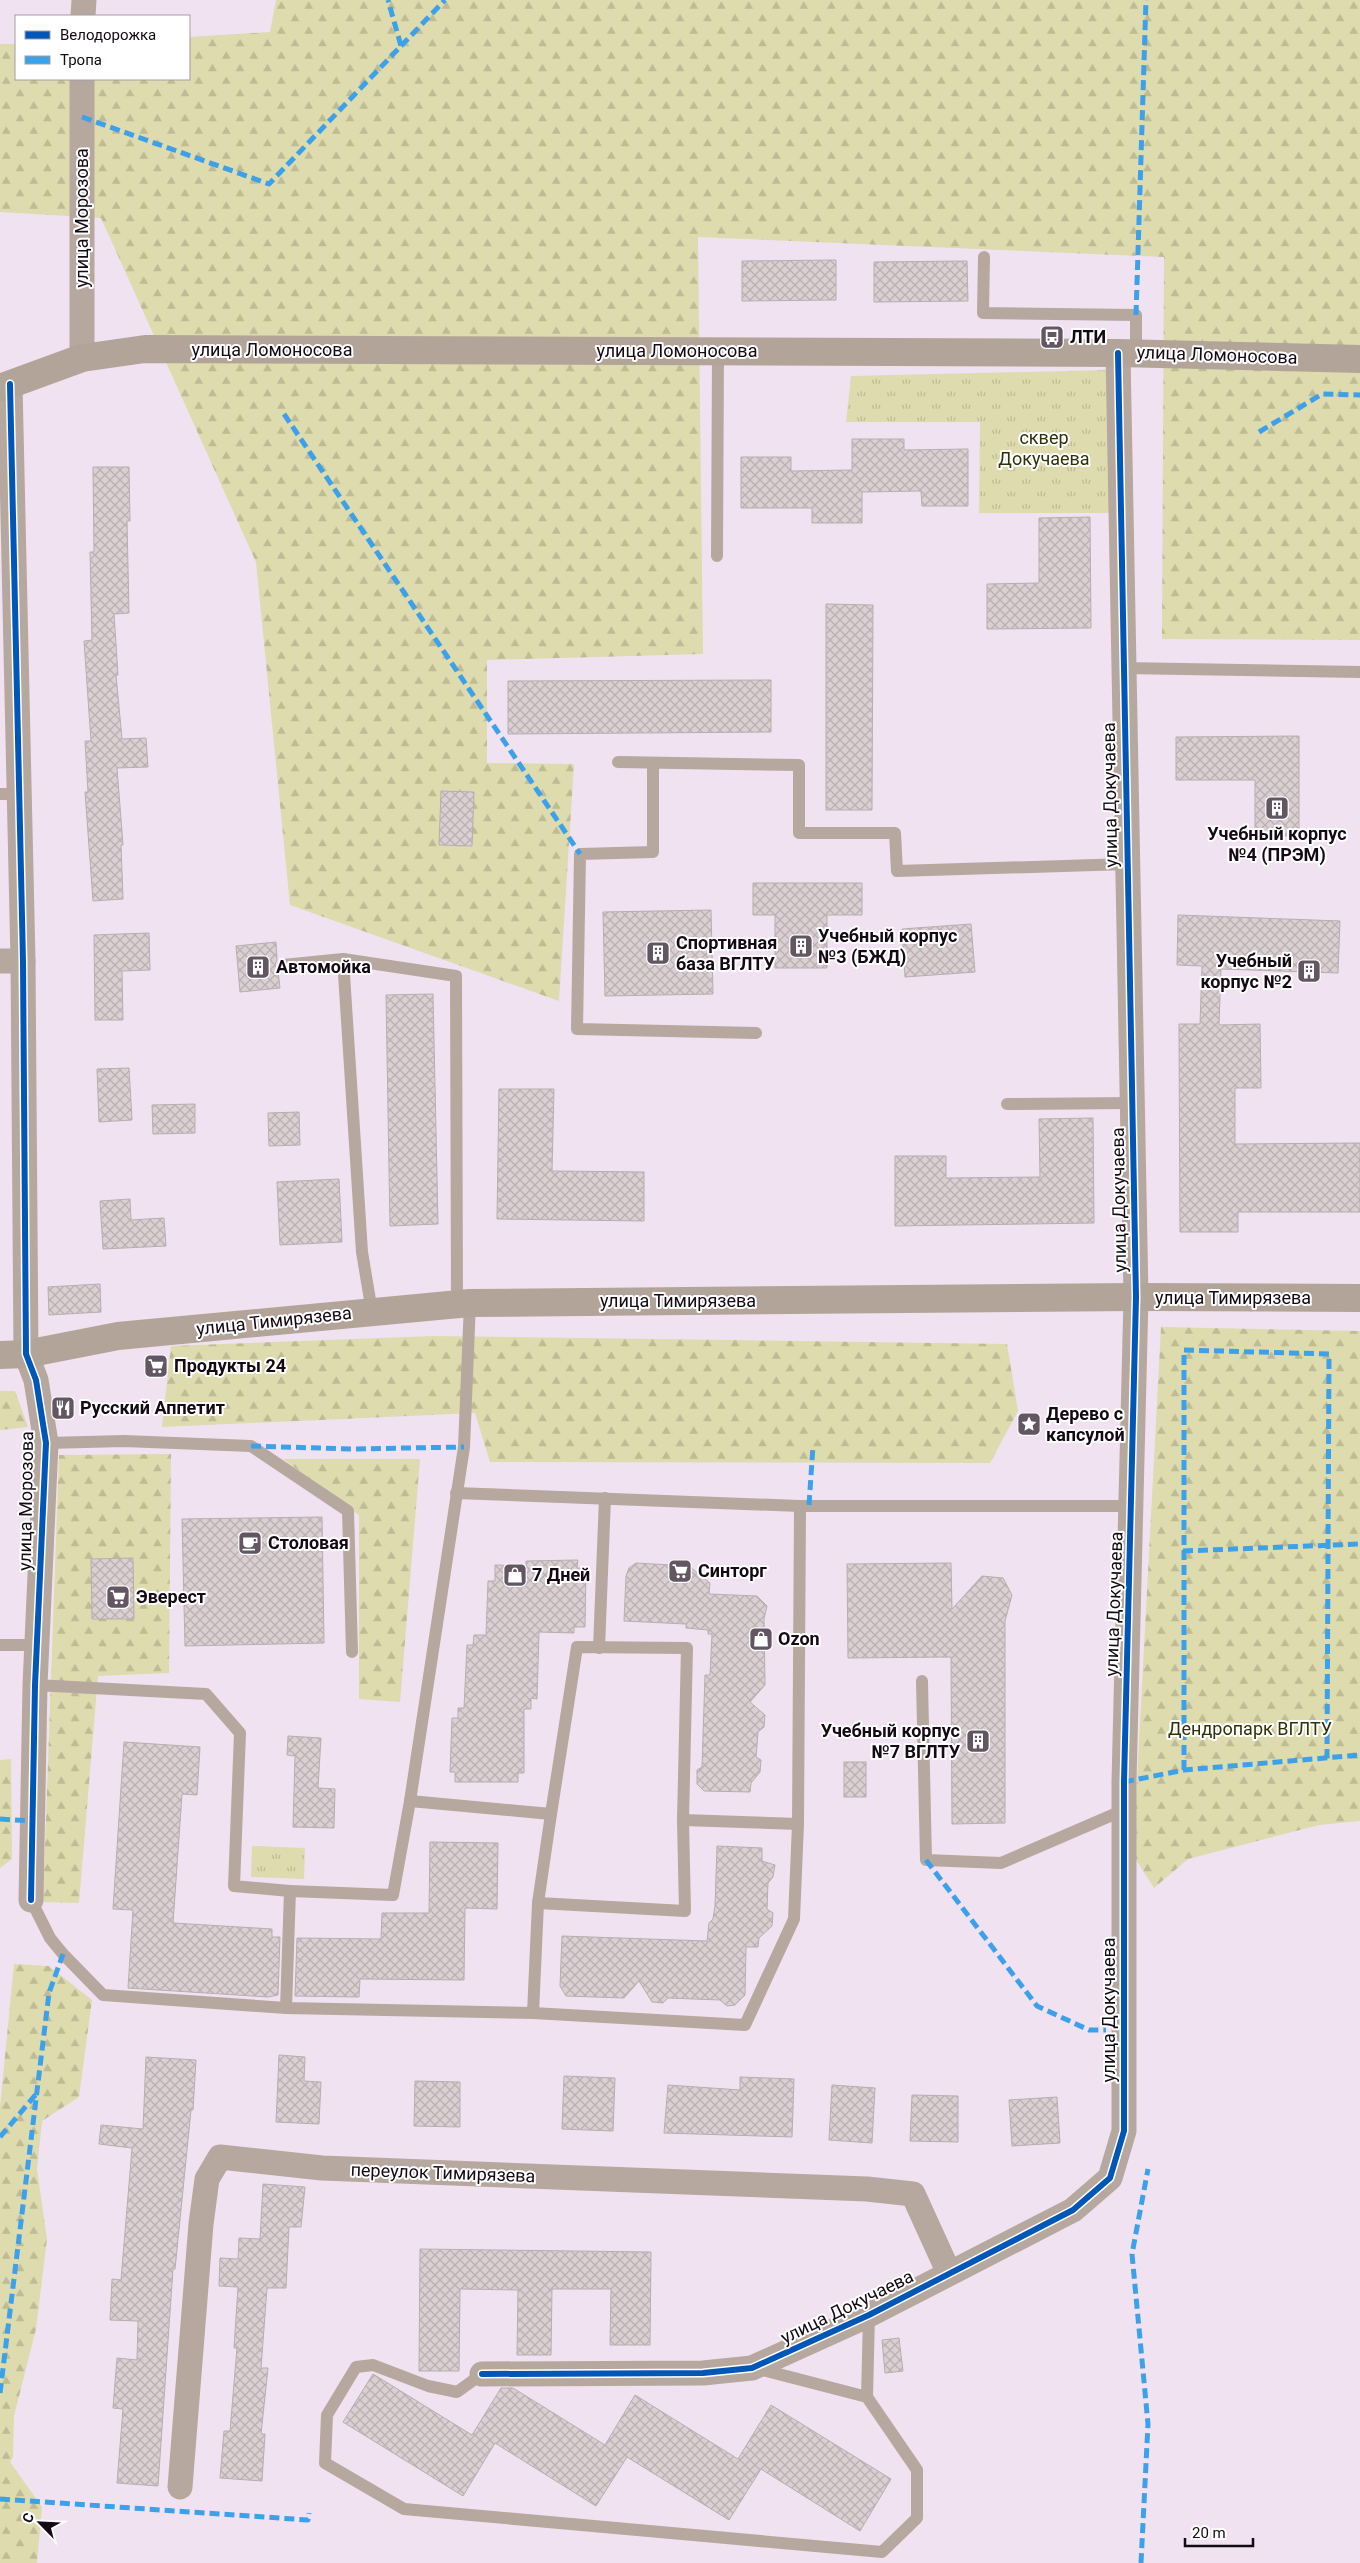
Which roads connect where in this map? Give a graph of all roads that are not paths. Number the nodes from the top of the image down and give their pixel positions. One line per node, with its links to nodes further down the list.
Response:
1 (84, 0): 2 (street)
2 (84, 15)
3 (82, 80): 7 (street, улица Морозова)
4 (984, 257): 6 (lane)
5 (718, 352): 6 (main road, улица Ломоносова); 7 (main road, улица Ломоносова); 10 (lane)
6 (1127, 353): 8 (main road, улица Ломоносова); 11 (street, улица Докучаева)
7 (82, 358): 9 (main road, улица Ломоносова)
8 (1360, 359)
9 (5, 386): 15 (street, улица Морозова)
10 (717, 556)
11 (1123, 668): 12 (lane); 16 (street, улица Докучаева)
12 (1360, 672)
13 (618, 762): 14 (lane)
14 (653, 763): 16 (lane); 20 (lane)
15 (10, 794): 18 (street, улица Морозова)
16 (1127, 864): 21 (street, улица Докучаева)
17 (343, 959): 19 (lane); 25 (lane); 26 (lane)
18 (12, 961): 27 (street, улица Морозова)
19 (283, 965)
20 (756, 1033)
21 (1131, 1103): 22 (lane); 23 (street, улица Докучаева)
22 (1007, 1104)
23 (1136, 1297): 24 (main road, улица Тимирязева); 25 (main road, улица Тимирязева); 32 (street, улица Докучаева)
24 (1360, 1298)
25 (464, 1303): 26 (main road, улица Тимирязева); 29 (lane)
26 (372, 1312): 27 (main road, улица Тимирязева)
27 (13, 1354): 28 (street, улица Морозова)
28 (46, 1443): 33 (street, улица Морозова); 36 (lane)
29 (456, 1493): 30 (lane); 39 (lane)
30 (605, 1498): 31 (lane); 35 (lane)
31 (800, 1506): 32 (lane); 43 (lane)
32 (1132, 1506): 40 (street, улица Докучаева)
33 (37, 1644): 34 (lane); 38 (street, улица Морозова)
34 (0, 1645)
35 (599, 1648): 41 (lane); 42 (lane)
36 (352, 1652)
37 (922, 1681): 40 (lane)
38 (35, 1685): 44 (lane); 45 (street, улица Морозова)
39 (410, 1801): 41 (lane); 44 (lane)
40 (1124, 1810): 49 (street, улица Докучаева)
41 (552, 1814): 46 (lane)
42 (683, 1820): 43 (lane); 46 (lane)
43 (798, 1824): 48 (lane)
44 (290, 1891): 47 (lane)
45 (31, 1900): 47 (lane)
46 (538, 1903): 48 (lane)
47 (286, 2008): 48 (lane)
48 (533, 2013)
49 (949, 2273): 50 (street, улица Докучаева); 54 (street, переулок Тимирязева)
50 (869, 2315): 51 (street, улица Докучаева); 53 (lane)
51 (752, 2368): 52 (street, улица Докучаева); 53 (lane)
52 (482, 2374): 53 (lane)
53 (866, 2397)
54 (180, 2487)

